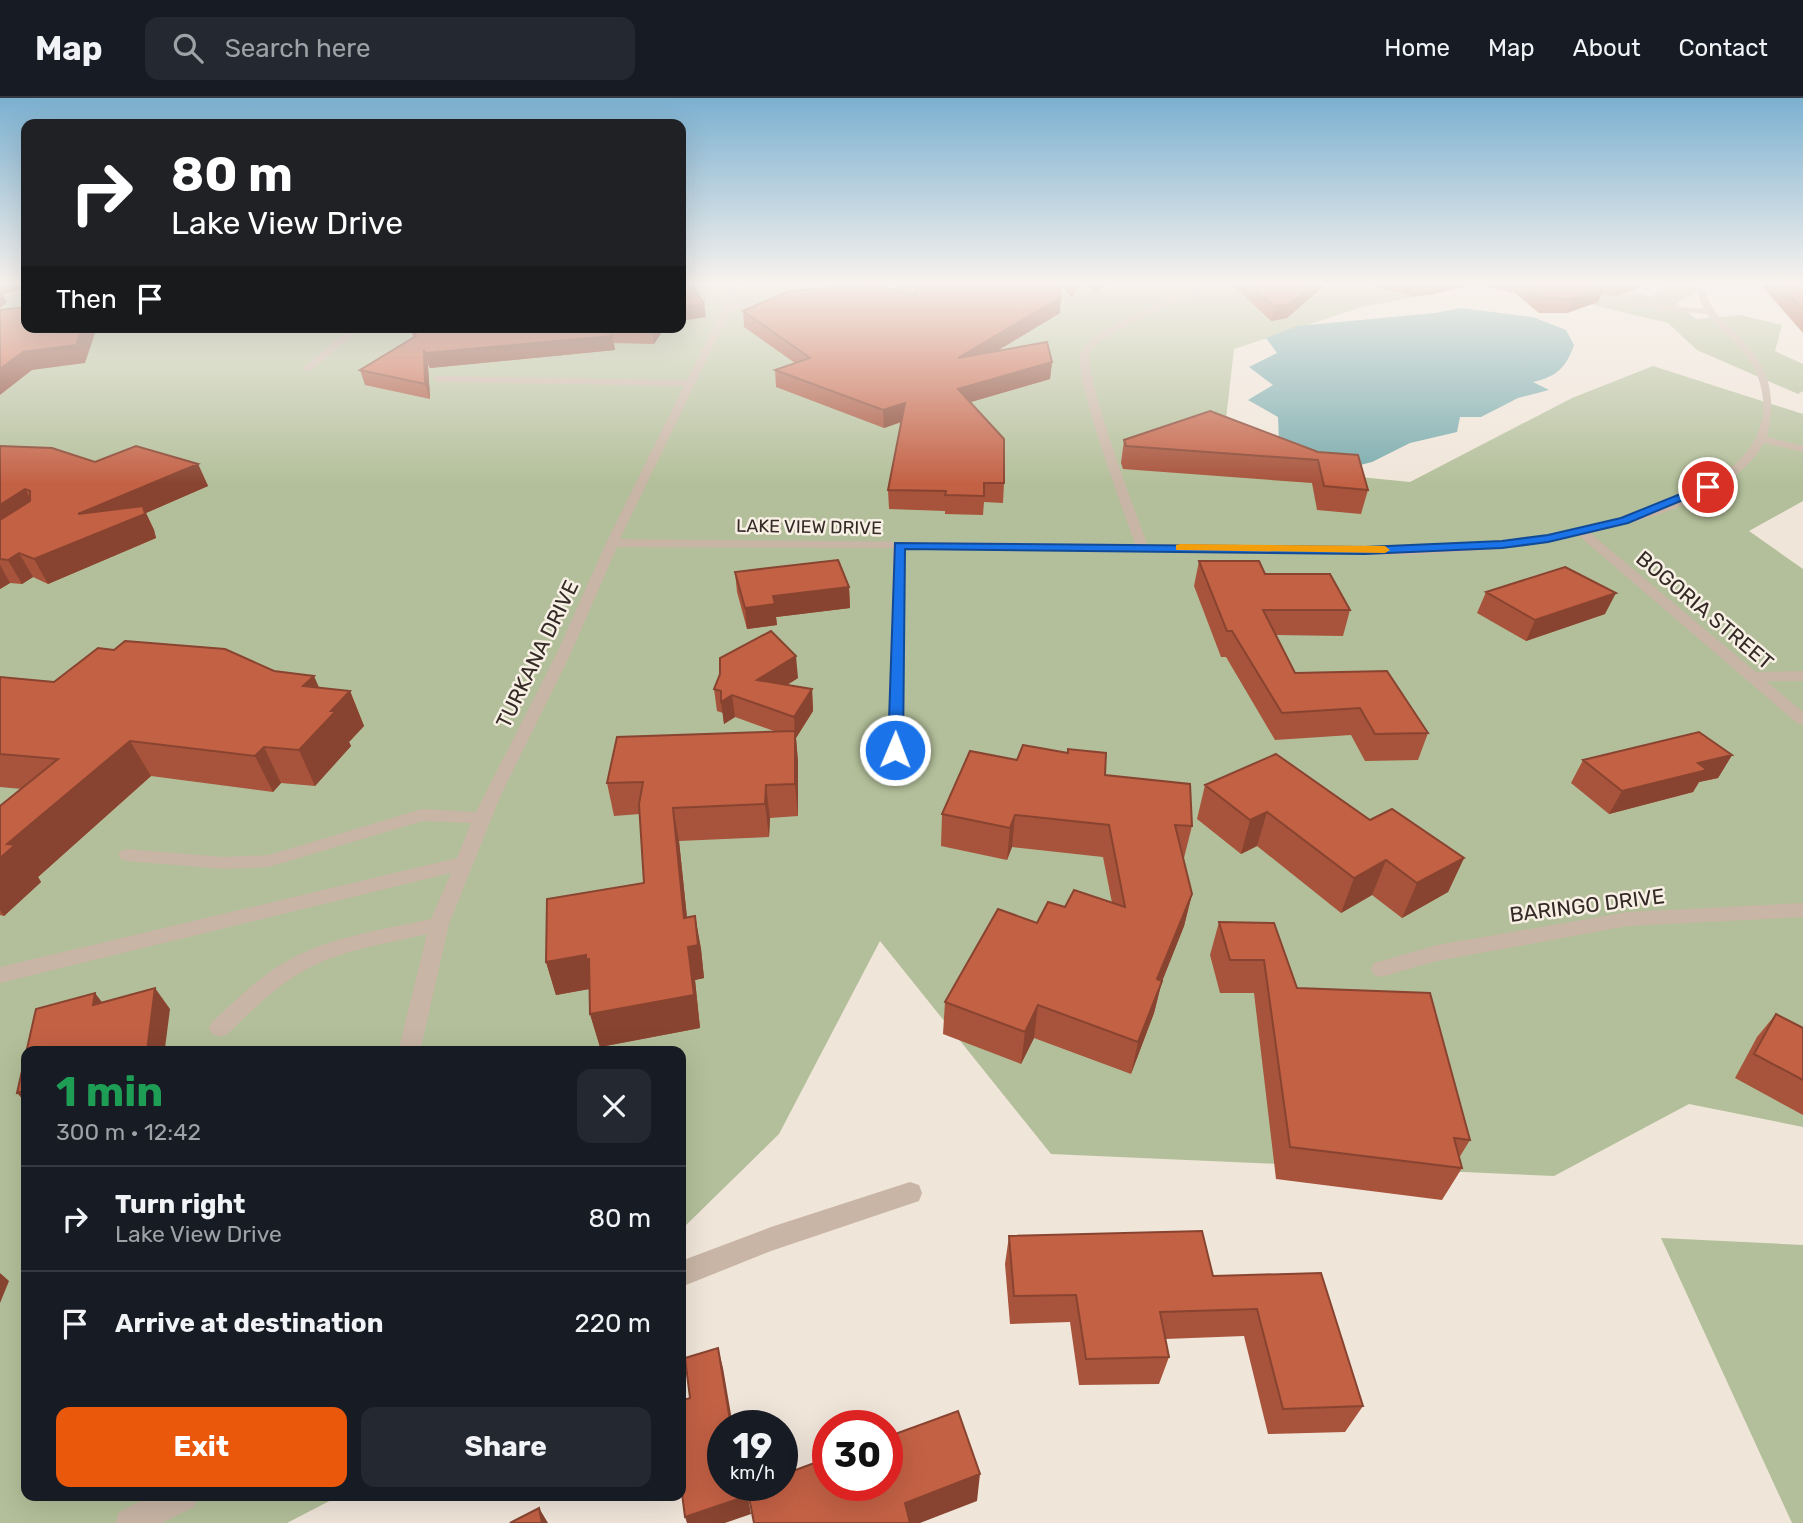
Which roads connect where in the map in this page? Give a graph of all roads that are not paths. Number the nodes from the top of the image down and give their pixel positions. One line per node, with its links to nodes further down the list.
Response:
1 (328, 352): 5 (street)
2 (705, 352): 7 (street, TURKANA DRIVE)
3 (1087, 352): 13 (street)
4 (1747, 352): 8 (street, LAKE VIEW DRIVE)
5 (307, 369)
6 (437, 379): 7 (street)
7 (690, 383): 11 (street, TURKANA DRIVE)
8 (1761, 439): 9 (street); 10 (street, LAKE VIEW DRIVE)
9 (1803, 449)
10 (1580, 531): 13 (street, LAKE VIEW DRIVE); 15 (street, BOGORIA STREET)
11 (612, 544): 12 (street, LAKE VIEW DRIVE); 18 (street, TURKANA DRIVE)
12 (899, 545): 13 (street, LAKE VIEW DRIVE); 17 (street)
13 (1142, 547)
14 (1803, 676): 15 (street)
15 (1752, 677): 16 (street, BOGORIA STREET)
16 (1803, 720)
17 (895, 750)
18 (483, 818): 19 (street); 20 (street, TURKANA DRIVE)
19 (127, 855)
20 (464, 863): 22 (street, TURKANA DRIVE); 24 (street)
21 (1803, 911): 23 (street, BARINGO DRIVE)
22 (439, 924): 25 (street); 26 (street, TURKANA DRIVE)
23 (1381, 969)
24 (0, 975)
25 (220, 1028)
26 (410, 1046)
27 (910, 1193): 28 (street)
28 (686, 1272)
29 (173, 1501): 30 (street)
30 (130, 1523)

